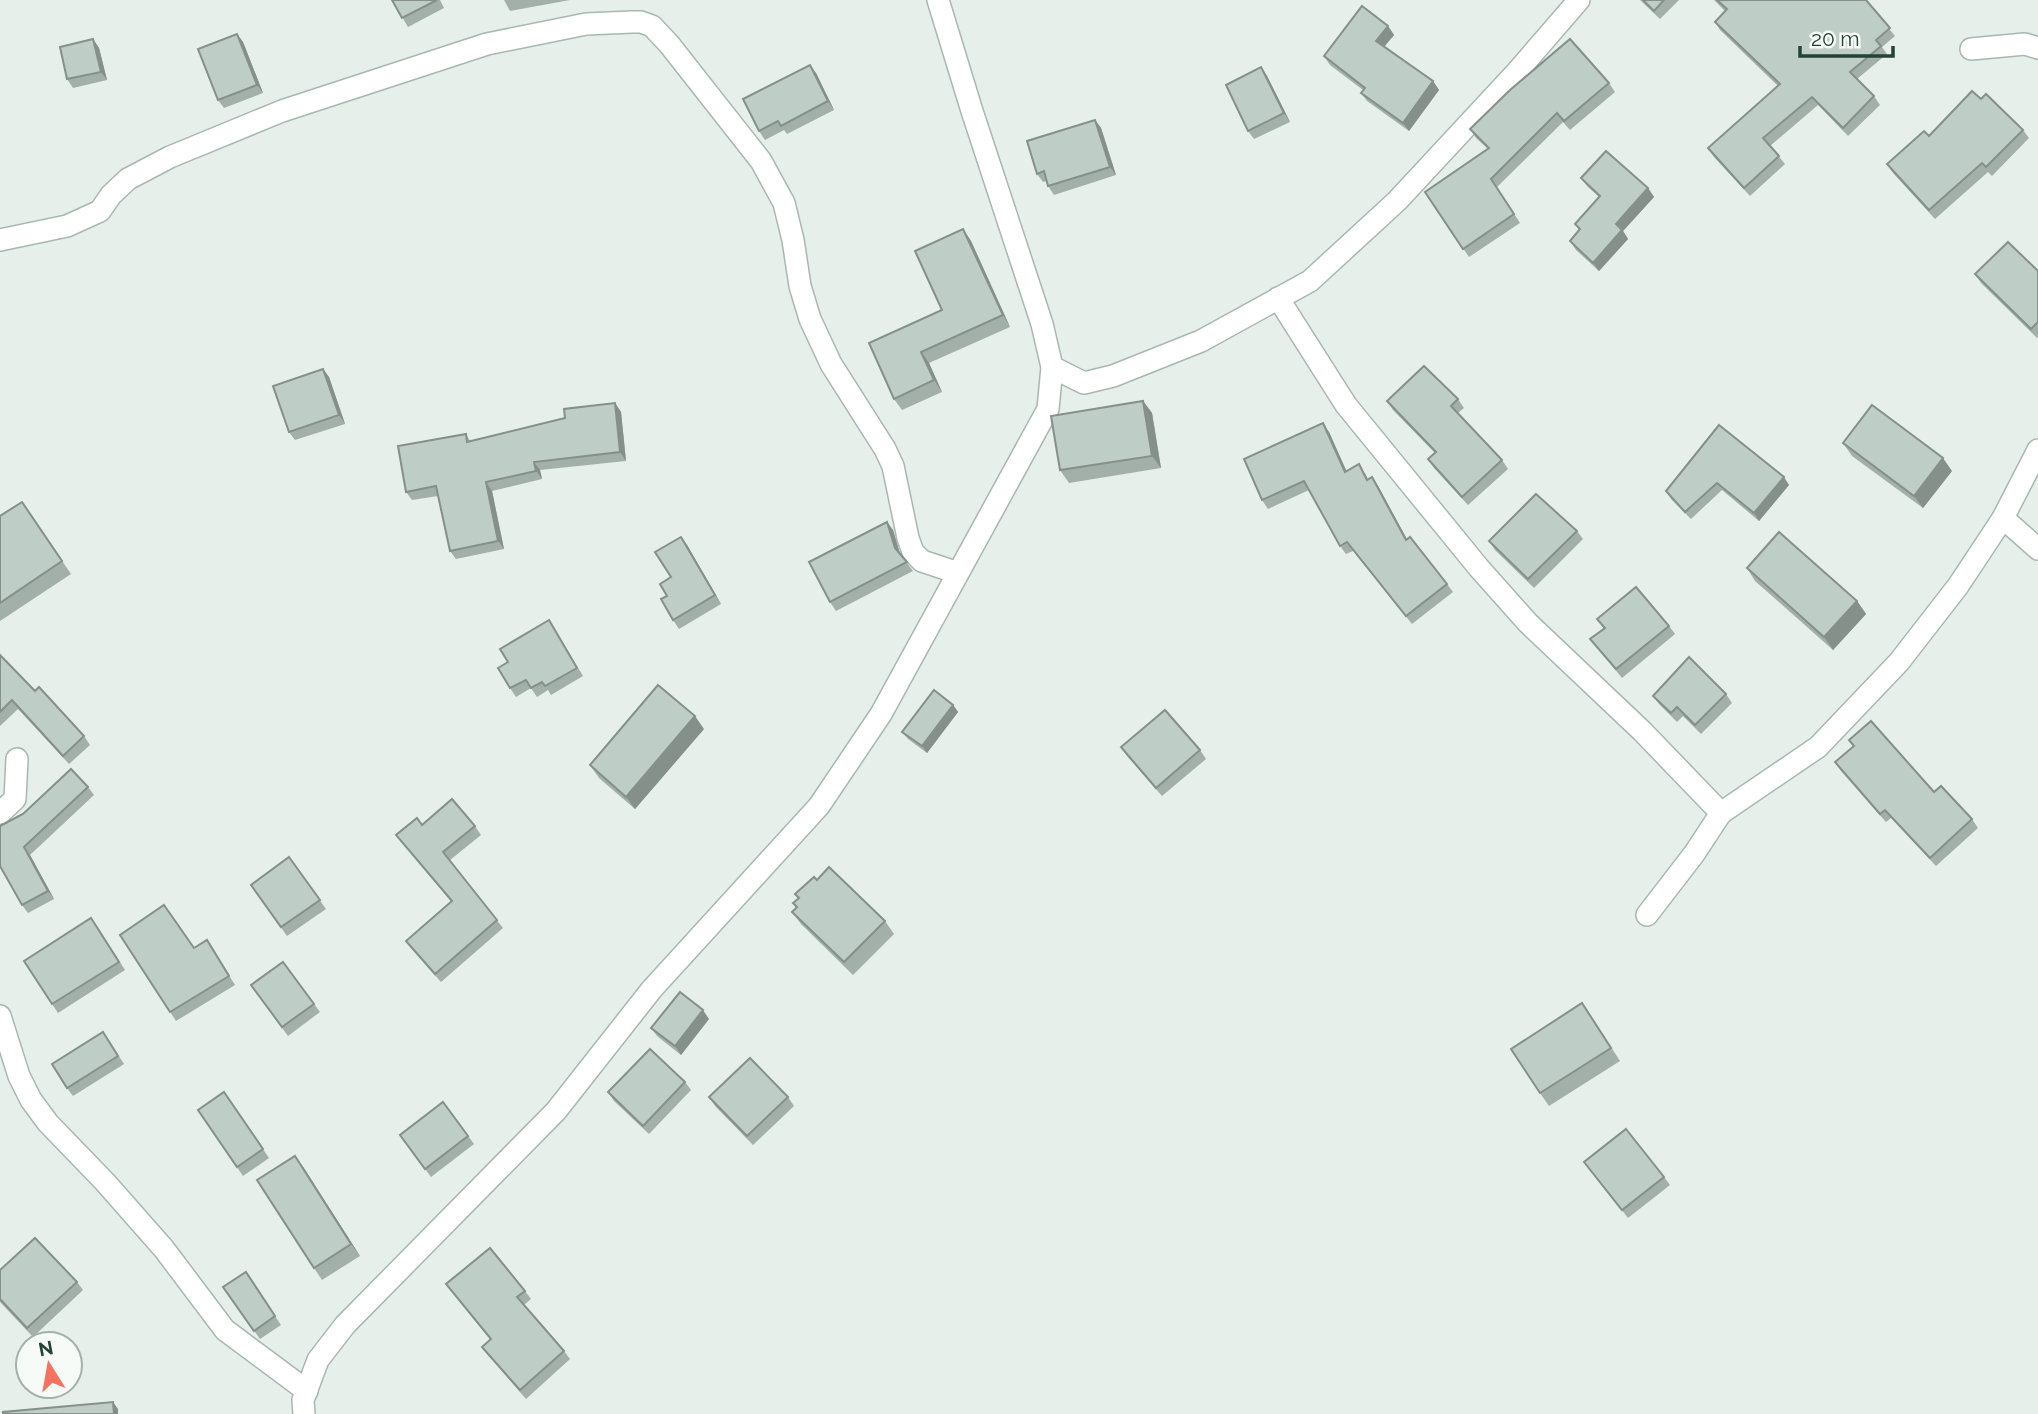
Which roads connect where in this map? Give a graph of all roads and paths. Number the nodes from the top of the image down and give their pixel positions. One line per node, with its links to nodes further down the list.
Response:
1 (938, 0): 7 (street)
2 (1578, 0): 6 (street)
3 (2038, 48): 4 (street)
4 (1971, 49)
5 (0, 240): 11 (street)
6 (1278, 299): 7 (street); 14 (street)
7 (1052, 367): 11 (street)
8 (2038, 450): 9 (street)
9 (2003, 518): 10 (street); 14 (street)
10 (2038, 549)
11 (958, 573): 17 (street)
12 (17, 758): 13 (street)
13 (0, 813)
14 (1721, 813): 15 (street)
15 (1647, 915)
16 (0, 1016): 17 (street)
17 (307, 1391): 18 (street)
18 (304, 1414)

